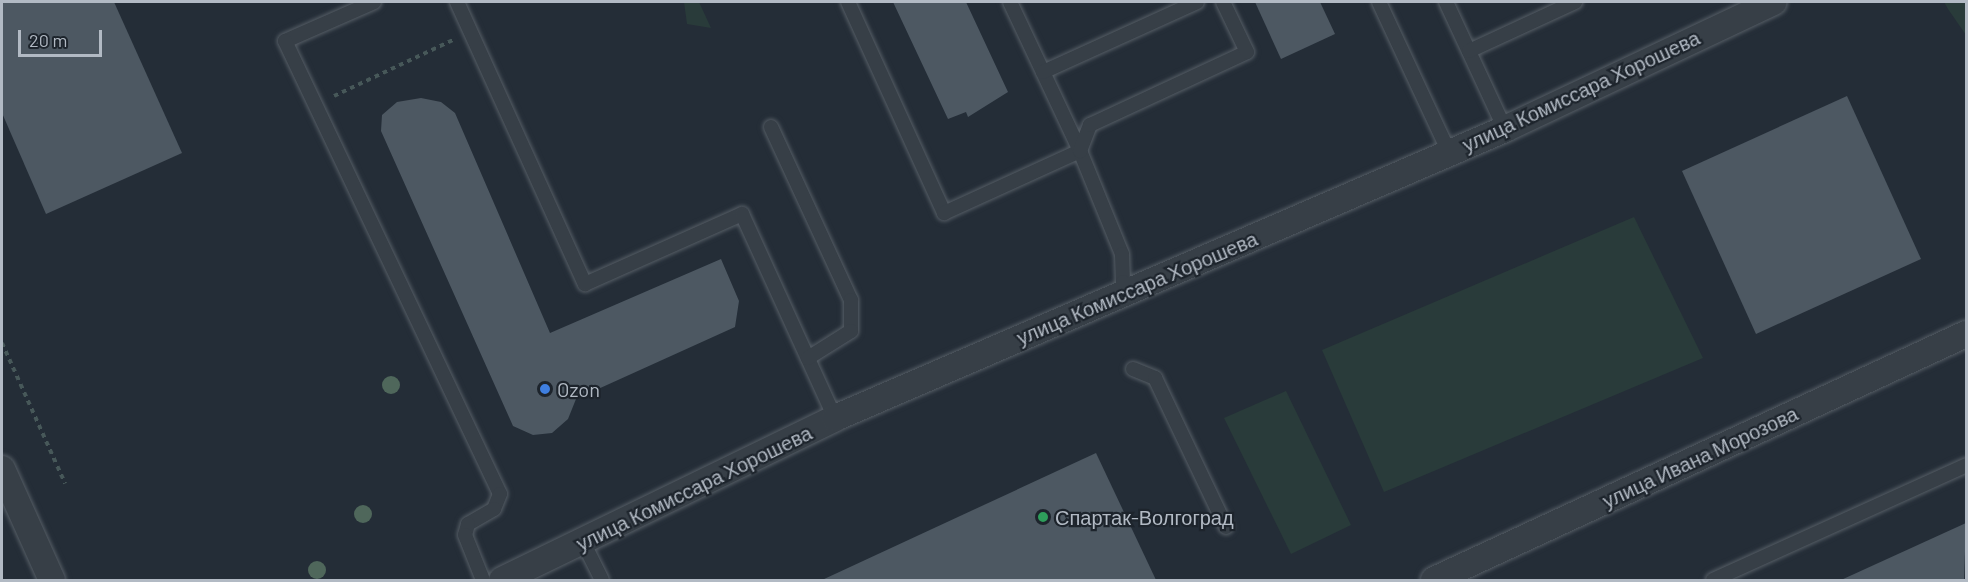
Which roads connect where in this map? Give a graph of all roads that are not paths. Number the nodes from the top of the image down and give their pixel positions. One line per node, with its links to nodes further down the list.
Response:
1 (374, 2): 27 (lane)
2 (457, 2): 19 (lane)
3 (848, 2): 15 (lane)
4 (1010, 2): 12 (lane)
5 (1197, 2): 12 (lane)
6 (1223, 2): 15 (lane)
7 (1379, 2): 16 (lane)
8 (1446, 2): 11 (lane)
9 (1575, 2): 11 (lane)
10 (1774, 2): 14 (street, улица Комиссара Хорошева)
11 (1469, 51): 14 (lane)
12 (1043, 72): 15 (lane)
13 (771, 127): 19 (lane)
14 (1505, 129): 16 (street, улица Комиссара Хорошева)
15 (1080, 151): 17 (lane)
16 (1449, 152): 17 (street, улица Комиссара Хорошева)
17 (1131, 292): 21 (street, улица Комиссара Хорошева)
18 (1966, 334): 30 (street, улица Ивана Морозова)
19 (807, 358): 21 (lane)
20 (1133, 369): 24 (lane)
21 (835, 418): 25 (street, улица Комиссара Хорошева)
22 (1966, 465): 31 (lane)
23 (2, 469): 26 (street)
24 (1226, 527)
25 (583, 542): 28 (street, улица Комиссара Хорошева); 29 (lane)
26 (52, 580)
27 (483, 580)
28 (502, 580)
29 (602, 580)
30 (1434, 580)
31 (1713, 580)

